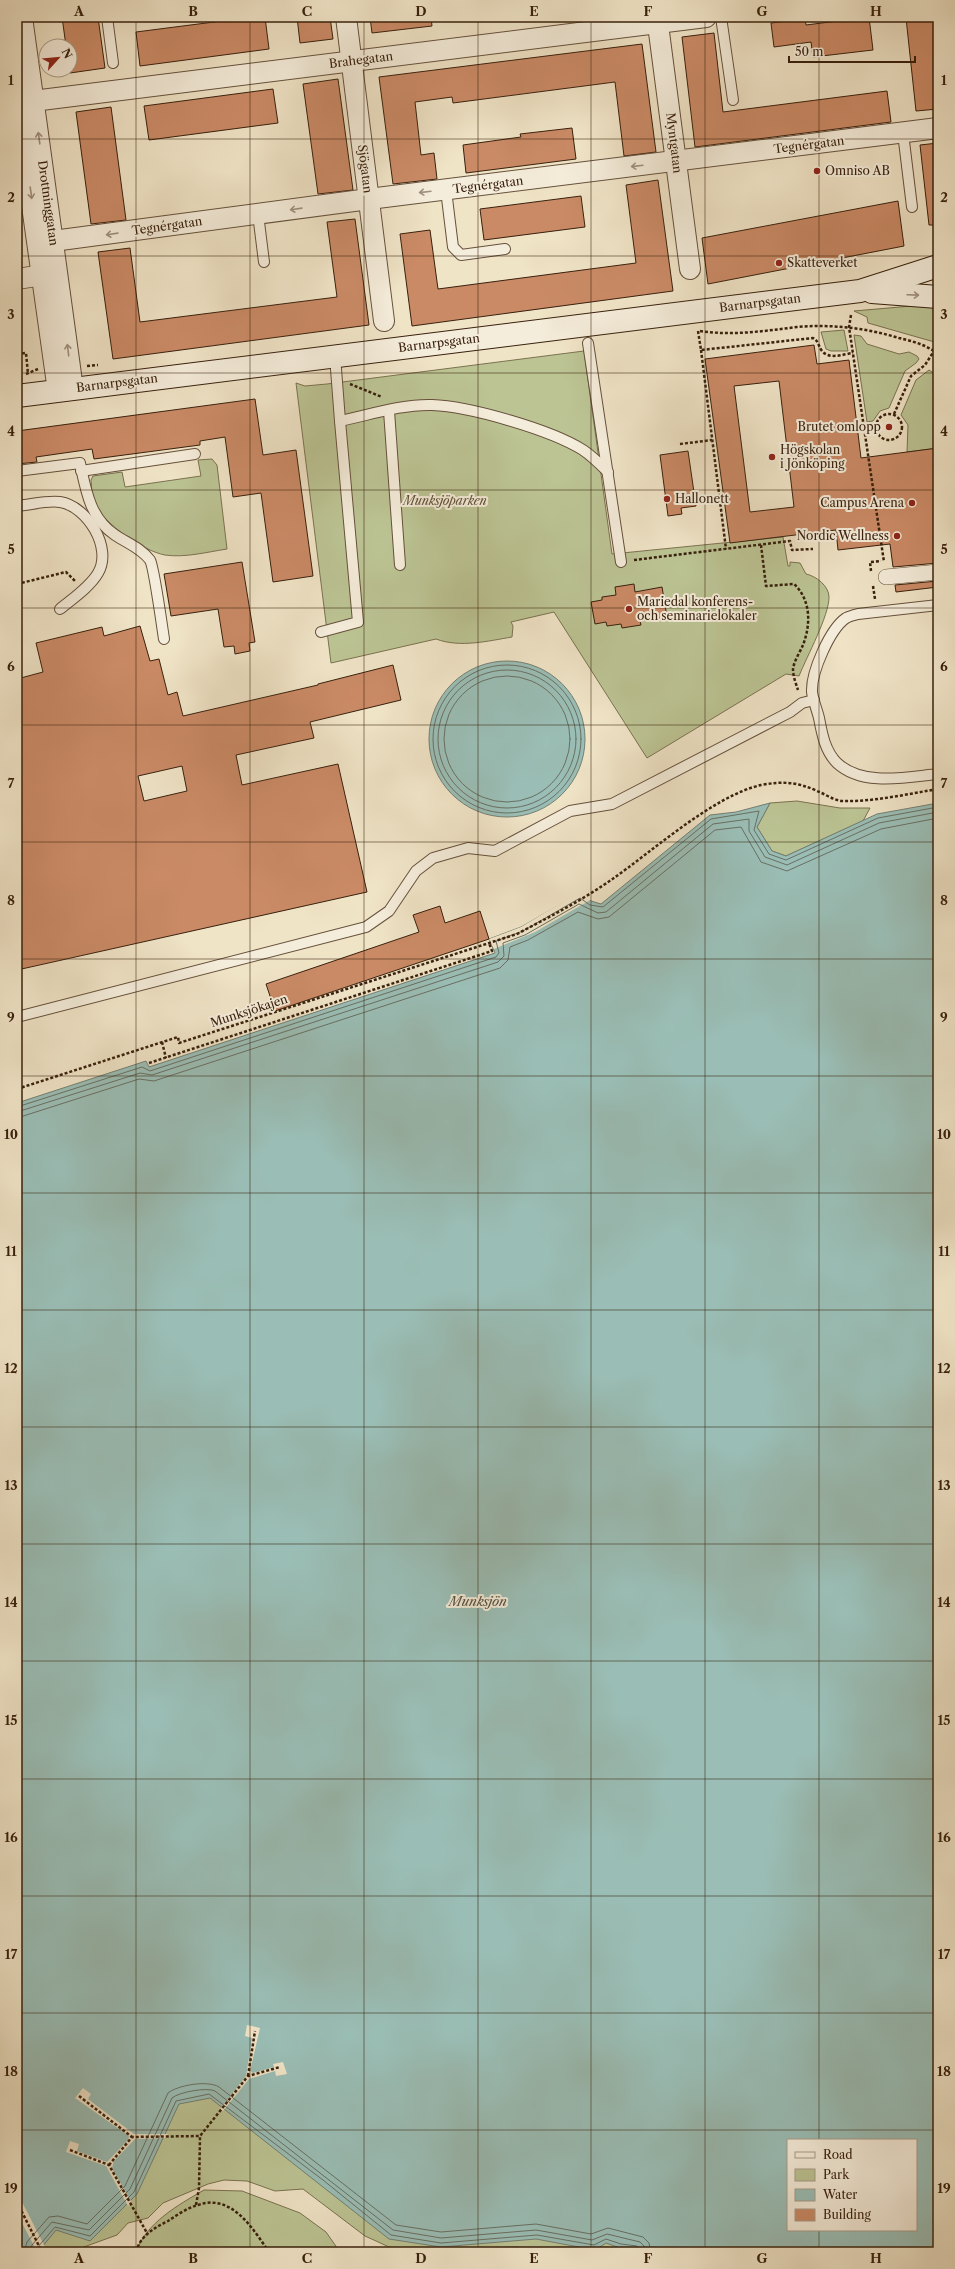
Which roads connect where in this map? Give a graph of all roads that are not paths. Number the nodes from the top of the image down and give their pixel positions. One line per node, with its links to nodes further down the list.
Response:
1 (22, 17): 10 (street, Drottninggatan)
2 (107, 17): 8 (lane)
3 (346, 17): 7 (street, Sjögatan)
4 (706, 17): 6 (street, Brahegatan)
5 (721, 17): 9 (lane)
6 (658, 20): 7 (street, Brahegatan); 13 (street, Myntgatan)
7 (352, 61): 10 (street, Brahegatan); 15 (street, Sjögatan)
8 (113, 63)
9 (733, 100)
10 (21, 102): 18 (street, Drottninggatan)
11 (938, 128): 12 (street, Tegnérgatan)
12 (903, 133): 13 (street, Tegnérgatan); 16 (lane)
13 (676, 162): 14 (street, Tegnérgatan, one-way to 14); 22 (street, Myntgatan)
14 (446, 190): 15 (street, Tegnérgatan, one-way to 15); 19 (lane)
15 (369, 199): 17 (street, Tegnérgatan, one-way to 17); 27 (street, Sjögatan)
16 (912, 207)
17 (258, 214): 18 (street, Tegnérgatan, one-way to 18); 20 (lane)
18 (46, 242): 23 (street, Drottninggatan)
19 (505, 249)
20 (264, 262)
21 (938, 266): 25 (main road, Barnarpsgatan)
22 (690, 269)
23 (50, 274): 24 (street); 30 (street, Drottninggatan)
24 (17, 279)
25 (860, 291): 26 (main road, Barnarpsgatan, one-way to 26); 29 (main road, Barnarpsgatan)
26 (938, 296)
27 (384, 321)
28 (588, 343): 37 (lane)
29 (335, 366): 30 (main road, Barnarpsgatan); 33 (lane)
30 (66, 390): 31 (main road, Barnarpsgatan)
31 (17, 396)
32 (389, 411): 33 (lane); 37 (lane); 40 (lane)
33 (340, 422): 45 (lane)
34 (196, 454): 35 (lane)
35 (81, 470): 36 (lane); 46 (lane)
36 (17, 471)
37 (608, 472): 39 (lane)
38 (17, 506): 44 (lane)
39 (621, 562)
40 (400, 565)
41 (938, 572): 42 (street)
42 (886, 577)
43 (938, 605): 47 (lane)
44 (60, 609)
45 (321, 632)
46 (164, 639)
47 (810, 701): 48 (lane); 49 (lane)
48 (938, 774)
49 (17, 1017)

